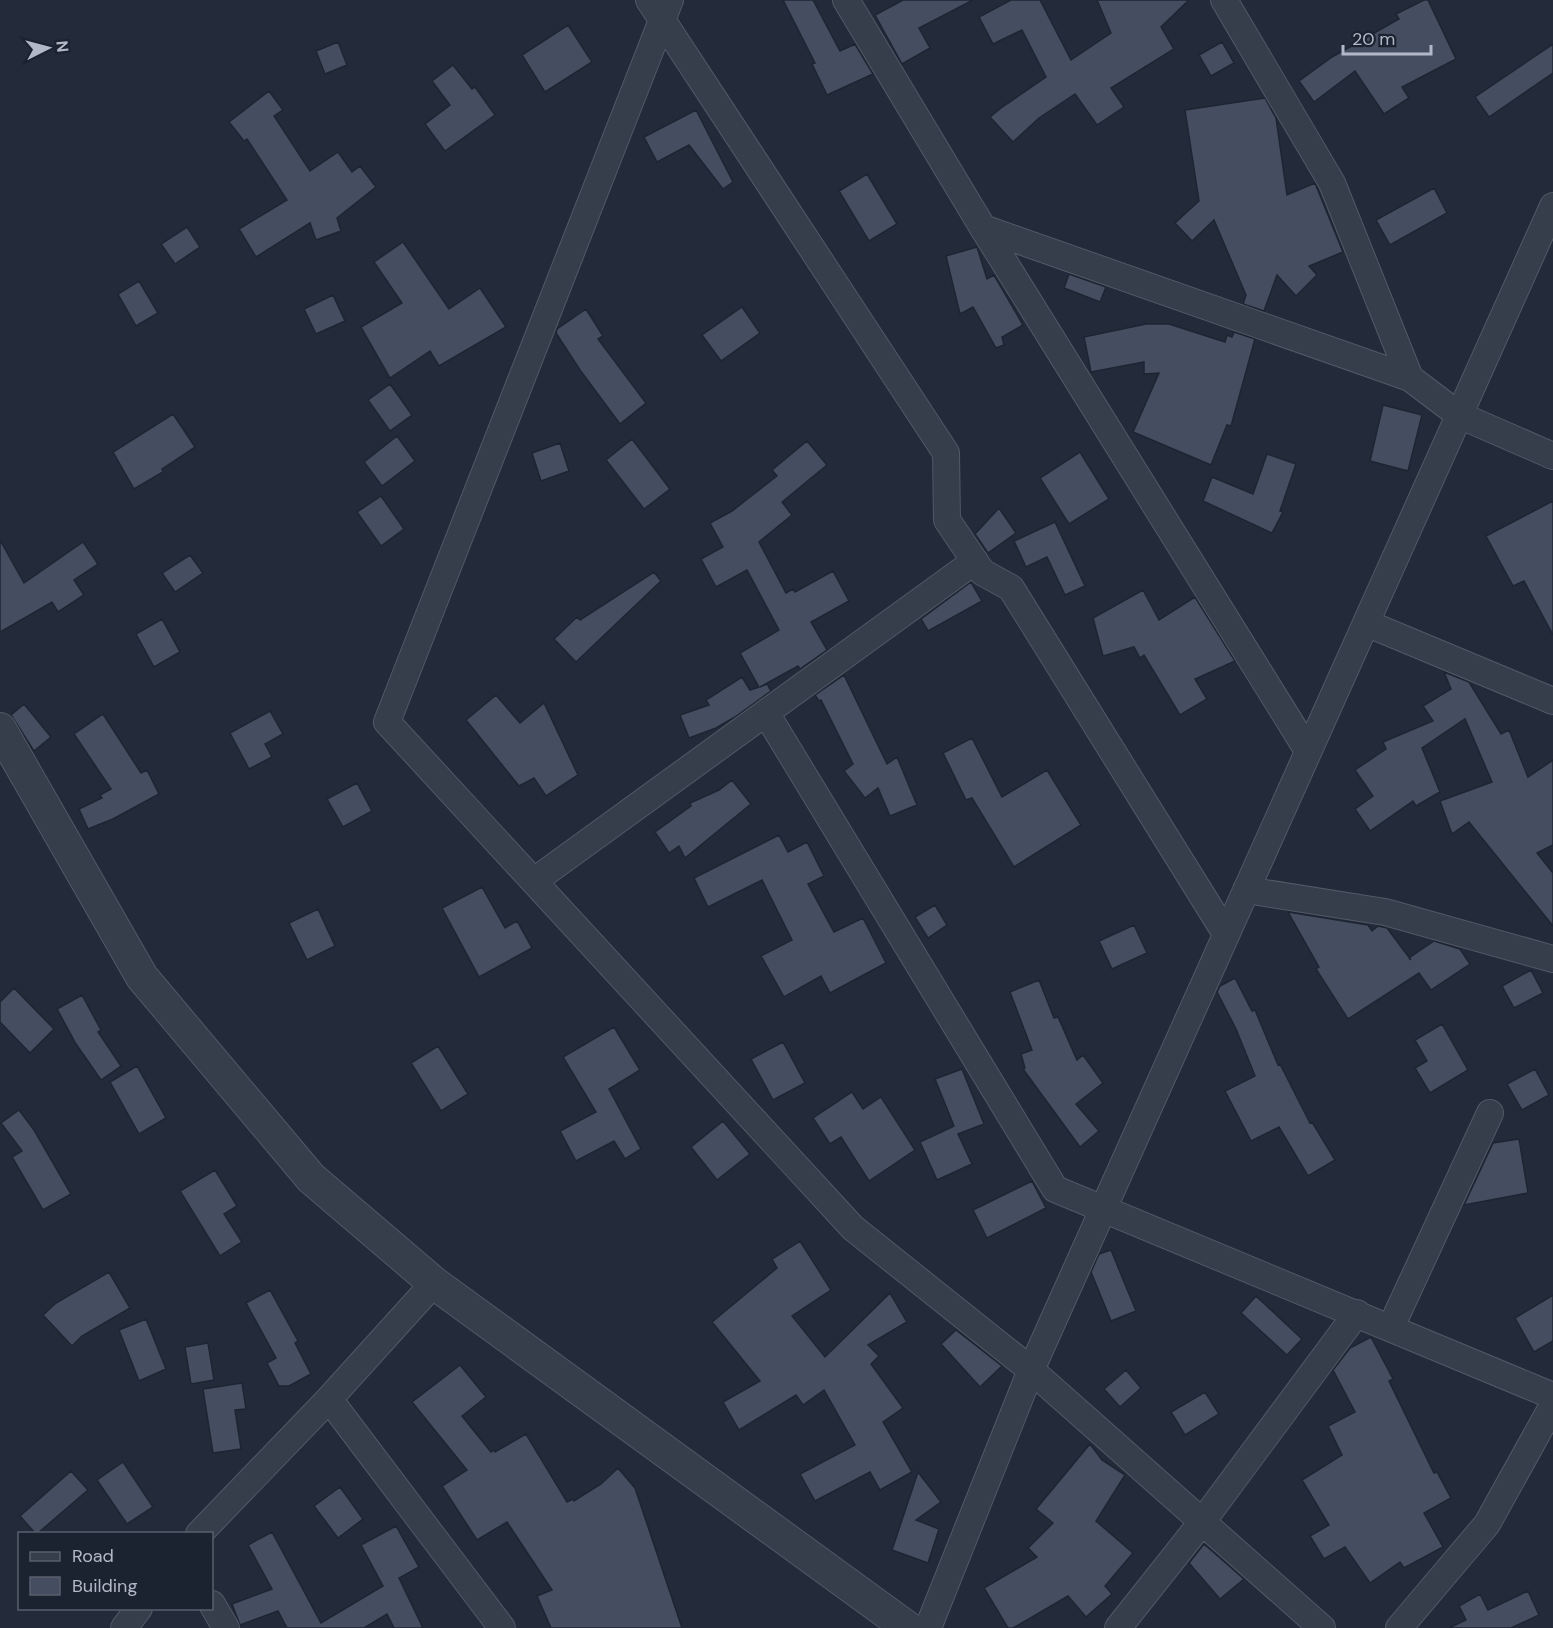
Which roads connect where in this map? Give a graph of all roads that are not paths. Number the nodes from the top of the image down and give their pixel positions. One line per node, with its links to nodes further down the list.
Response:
1 (846, 0): 5 (street)
2 (1227, 1): 6 (street)
3 (661, 7): 9 (street); 15 (street)
4 (1553, 206): 7 (street)
5 (983, 228): 6 (street); 14 (street)
6 (1410, 378): 7 (street)
7 (1459, 415): 8 (street); 10 (street)
8 (1553, 456)
9 (975, 561): 12 (street); 17 (street)
10 (1366, 623): 11 (street); 14 (street)
11 (1553, 701)
12 (766, 713): 15 (street); 20 (street)
13 (0, 729): 21 (street)
14 (1308, 751): 16 (street)
15 (534, 881): 24 (street)
16 (1246, 890): 17 (street); 18 (street)
17 (1226, 934): 20 (street)
18 (1553, 959)
19 (1490, 1113): 23 (street)
20 (1102, 1209): 22 (street); 24 (street)
21 (434, 1283): 26 (street); 32 (street)
22 (1357, 1313): 23 (street); 28 (street)
23 (1391, 1327): 25 (street)
24 (1031, 1370): 28 (street); 36 (street)
25 (1553, 1396)
26 (329, 1399): 29 (street); 35 (street)
27 (1553, 1405): 39 (street)
28 (1202, 1522): 37 (street); 38 (street)
29 (200, 1532)
30 (213, 1606): 34 (street)
31 (138, 1610): 33 (street)
32 (893, 1624)
33 (124, 1628)
34 (226, 1628)
35 (502, 1628)
36 (928, 1628)
37 (1118, 1628)
38 (1322, 1628)
39 (1399, 1628)

